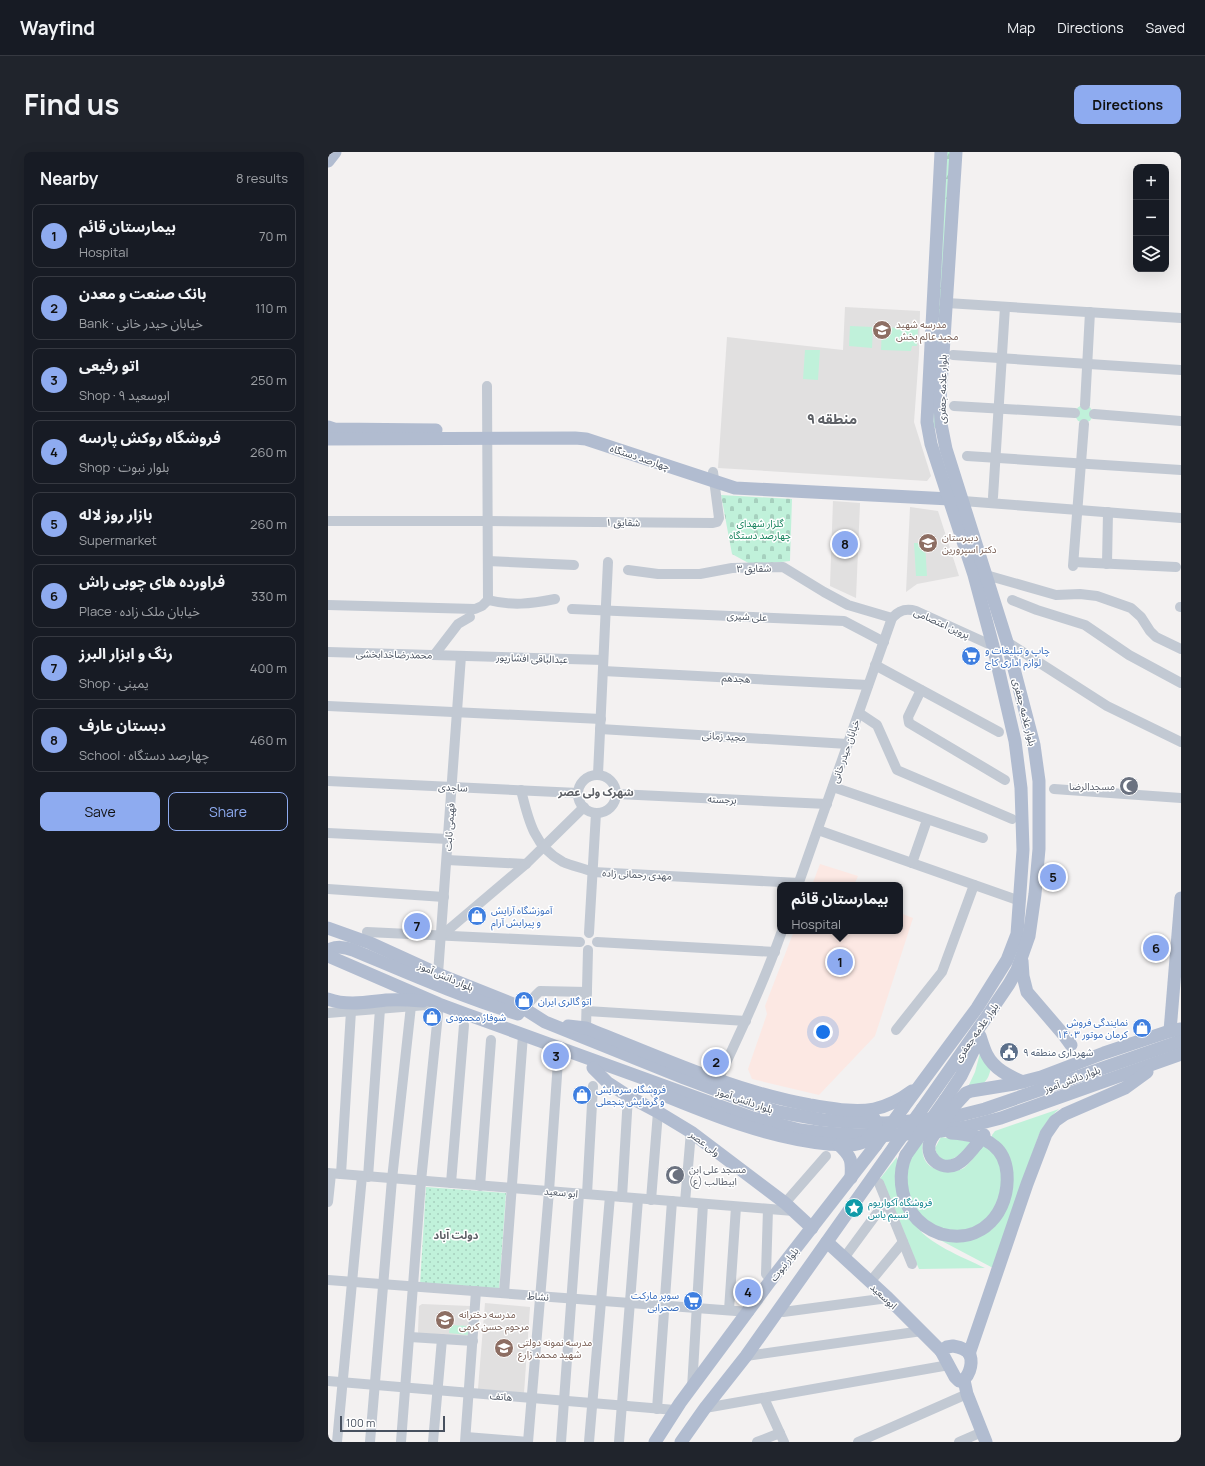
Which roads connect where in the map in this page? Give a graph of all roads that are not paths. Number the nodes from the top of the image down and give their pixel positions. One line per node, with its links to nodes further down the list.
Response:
1 (335, 152): 4 (main road)
2 (941, 152): 29 (main road, بلوار علامه جعفری)
3 (956, 152): 5 (main road, بلوار علامه جعفری)
4 (328, 161)
5 (947, 303): 6 (street); 29 (main road, بلوار علامه جعفری)
6 (1005, 307): 7 (street); 10 (street)
7 (1090, 312): 8 (street); 11 (street)
8 (1181, 318)
9 (954, 355): 10 (street)
10 (1002, 358): 11 (street); 16 (street)
11 (1087, 364): 12 (street); 14 (street)
12 (1181, 370)
13 (487, 386): 22 (street)
14 (1085, 405): 17 (street); 18 (street)
15 (954, 406): 16 (street)
16 (998, 408): 17 (street); 25 (street)
17 (1075, 413): 20 (street)
18 (1094, 414): 19 (street); 20 (street)
19 (1181, 421)
20 (1084, 424): 26 (street)
21 (328, 427): 22 (main road, چهارصد دستگاه)
22 (488, 435): 23 (main road, چهارصد دستگاه); 28 (main road, چهارصد دستگاه); 35 (street)
23 (328, 439)
24 (967, 456): 25 (street)
25 (995, 458): 26 (street); 30 (street)
26 (1081, 464): 27 (street); 31 (street)
27 (1181, 470)
28 (714, 477): 29 (main road, چهارصد دستگاه); 35 (street, شقایق ۱)
29 (954, 497): 31 (street); 42 (main road, بلوار علامه جعفری); 53 (main road, بلوار علامه جعفری)
30 (993, 497)
31 (1078, 510): 32 (street); 38 (street)
32 (1108, 512): 33 (street); 38 (street)
33 (1181, 518)
34 (328, 521): 35 (street)
35 (488, 521): 36 (street)
36 (488, 561): 39 (street); 44 (street)
37 (608, 562): 48 (street)
38 (1107, 564): 40 (street)
39 (574, 565)
40 (1176, 567)
41 (628, 570): 50 (street, شقایق ۳)
42 (986, 575): 52 (main road, بلوار علامه جعفری); 54 (street)
43 (555, 599): 44 (street)
44 (488, 600): 49 (street)
45 (1012, 600): 60 (street)
46 (328, 605): 49 (street)
47 (572, 609): 48 (street, علی شیری)
48 (606, 610): 51 (street, علی شیری); 58 (street)
49 (472, 613): 56 (street)
50 (892, 618): 51 (street, خیابان حیدر خانی); 53 (street, پروین اعتصامی)
51 (884, 642): 59 (street, خیابان حیدر خانی)
52 (1007, 642): 68 (main road, بلوار علامه جعفری); 70 (street)
53 (993, 646): 69 (main road, بلوار علامه جعفری)
54 (1181, 649)
55 (328, 652): 56 (street, محمدرضاخدابخشی)
56 (435, 654): 57 (street, محمدرضاخدابخشی)
57 (461, 656): 58 (street, عبدالباقی افشارپور); 64 (street, فهیمی ثابت)
58 (603, 665): 61 (street, هجدهم); 66 (street)
59 (875, 665): 61 (street, خیابان حیدر خانی); 62 (street)
60 (1181, 683)
61 (868, 685): 65 (street, خیابان حیدر خانی)
62 (921, 690): 67 (street); 75 (street)
63 (328, 706): 64 (street, مجید زمانی)
64 (457, 712): 66 (street, مجید زمانی); 77 (street, فهیمی ثابت)
65 (858, 713): 71 (street, خیابان حیدر خانی); 87 (street)
66 (601, 724): 71 (street, مجید زمانی); 74 (street)
67 (999, 732)
68 (1032, 739): 69 (main road); 72 (main road, بلوار علامه جعفری)
69 (1015, 740): 73 (main road, بلوار علامه جعفری)
70 (1181, 742)
71 (848, 744): 78 (street, خیابان حیدر خانی)
72 (1037, 765): 73 (main road); 115 (main road, بلوار علامه جعفری)
73 (1018, 767): 104 (main road, بلوار علامه جعفری)
74 (598, 774): 81 (street); 82 (street)
75 (1005, 780)
76 (328, 781): 77 (street, ساجدی)
77 (452, 786): 80 (street, ساجدی); 92 (street, فهیمی ثابت)
78 (833, 787): 84 (street, خیابان حیدر خانی); 88 (street)
79 (1054, 788): 83 (street)
80 (521, 790): 81 (street, ساجدی); 93 (street, مهدی رحمانی زاده)
81 (578, 793): 85 (street)
82 (617, 794): 84 (street, برجسته); 86 (street)
83 (1181, 798)
84 (826, 804): 89 (street, خیابان حیدر خانی)
85 (584, 807): 86 (street); 93 (street)
86 (596, 813): 97 (street)
87 (1012, 819)
88 (927, 820): 91 (street); 95 (street)
89 (818, 830): 95 (street); 98 (street, خیابان حیدر خانی)
90 (328, 833): 92 (street)
91 (983, 838)
92 (448, 839): 94 (street, فهیمی ثابت)
93 (542, 846): 96 (street); 97 (street, مهدی رحمانی زاده)
94 (447, 860): 96 (street); 102 (street, فهیمی ثابت)
95 (912, 863): 100 (street)
96 (526, 864): 109 (street)
97 (593, 872): 99 (street, مهدی رحمانی زاده); 107 (street)
98 (800, 882)
99 (777, 883)
100 (974, 885): 104 (street); 133 (street)
101 (328, 889): 102 (street)
102 (444, 896): 109 (street, فهیمی ثابت)
103 (1181, 898): 117 (main road)
104 (1020, 901): 149 (main road, بلوار علامه جعفری)
105 (328, 928): 118 (main road, بلوار دانش آموز)
106 (367, 932): 109 (street)
107 (589, 933): 110 (street); 111 (street)
108 (781, 934): 114 (street)
109 (441, 936): 110 (street); 118 (street, فهیمی ثابت)
110 (580, 942): 113 (street)
111 (597, 942): 113 (street); 114 (street)
112 (328, 950): 130 (main road)
113 (588, 950): 119 (street)
114 (775, 952): 129 (street)
115 (1022, 959): 128 (main road, بلوار علامه جعفری); 140 (main road)
116 (332, 960): 121 (main road, بلوار دانش آموز)
117 (1178, 968): 134 (main road)
118 (438, 974): 123 (main road, بلوار دانش آموز)
119 (587, 992): 123 (street); 126 (street)
120 (328, 999): 121 (main road)
121 (439, 1004): 122 (street); 135 (main road, بلوار دانش آموز); 164 (street)
122 (411, 1006): 124 (street); 163 (street)
123 (523, 1008): 130 (main road, بلوار دانش آموز)
124 (380, 1009): 125 (street); 161 (street)
125 (351, 1011): 127 (street); 160 (street)
126 (587, 1011): 129 (street); 132 (street)
127 (328, 1013)
128 (988, 1015): 136 (main road); 184 (main road, بلوار علامه جعفری, bridge)
129 (746, 1021): 146 (street)
130 (549, 1023): 132 (main road); 138 (main road, بلوار دانش آموز)
131 (464, 1025): 165 (street)
132 (586, 1028): 146 (main road)
133 (896, 1030)
134 (1176, 1030): 147 (main road)
135 (523, 1035): 139 (main road, بلوار دانش آموز); 168 (street)
136 (980, 1036): 147 (main road); 151 (main road)
137 (491, 1040): 167 (street)
138 (1181, 1041)
139 (550, 1044): 144 (main road); 156 (main road, بلوار دانش آموز)
140 (1071, 1045)
141 (1181, 1054): 156 (main road, بلوار دانش آموز)
142 (1181, 1060): 145 (main road)
143 (558, 1061): 169 (street)
144 (593, 1068): 150 (main road, ولی عصر); 158 (main road)
145 (1147, 1072): 156 (main road); 211 (main road)
146 (718, 1080): 154 (main road)
147 (1023, 1082): 151 (main road)
148 (593, 1086): 170 (street)
149 (919, 1086): 152 (main road, بلوار علامه جعفری); 154 (main road)
150 (628, 1096): 153 (main road, ولی عصر); 172 (street)
151 (950, 1103): 156 (main road, bridge); 156 (main road, bridge)
152 (903, 1108): 157 (main road, بلوار نبوت, bridge)
153 (658, 1112): 155 (main road, ولی عصر); 174 (street)
154 (865, 1112): 157 (main road, bridge)
155 (691, 1132): 178 (street); 181 (main road, ولی عصر)
156 (932, 1136)
157 (871, 1143): 158 (main road); 162 (main road, بلوار نبوت)
158 (839, 1145): 162 (main road)
159 (826, 1156): 181 (street)
160 (333, 1174): 161 (street, ابو سعید); 177 (street)
161 (365, 1176): 163 (street, ابو سعید); 190 (street)
162 (851, 1178): 183 (main road, بلوار نبوت)
163 (392, 1179): 164 (street, ابو سعید); 192 (street)
164 (421, 1181): 165 (street, ابو سعید); 193 (street)
165 (451, 1183): 167 (street, ابو سعید)
166 (879, 1183): 176 (street)
167 (480, 1186): 168 (street, ابو سعید)
168 (511, 1188): 169 (street, ابو سعید); 195 (street)
169 (549, 1191): 170 (street, ابو سعید); 196 (street)
170 (583, 1194): 171 (street, ابو سعید); 197 (street)
171 (610, 1196): 172 (street, ابو سعید); 199 (street)
172 (622, 1197): 173 (street, ابو سعید)
173 (638, 1199): 174 (street, ابو سعید); 200 (street)
174 (651, 1200): 175 (street, ابو سعید)
175 (672, 1201): 178 (street, ابو سعید); 201 (street)
176 (886, 1201): 185 (street); 186 (street)
177 (328, 1202)
178 (685, 1202): 179 (street, ابو سعید)
179 (703, 1204): 180 (street, ابو سعید); 202 (street)
180 (736, 1207): 182 (street, ابو سعید); 203 (street)
181 (789, 1207): 182 (street, ابو سعید); 183 (main road, ولی عصر)
182 (768, 1209): 189 (street)
183 (812, 1228): 189 (main road, بلوار نبوت)
184 (827, 1242): 186 (main road, ابوسعید); 212 (main road)
185 (903, 1242): 187 (street); 191 (street)
186 (844, 1258): 191 (main road, ابوسعید)
187 (912, 1264)
188 (328, 1280): 190 (street, نشاط)
189 (771, 1280): 204 (main road, بلوار نبوت)
190 (352, 1282): 192 (street, نشاط); 216 (street)
191 (870, 1282): 198 (main road, ابوسعید)
192 (382, 1284): 193 (street, نشاط); 217 (street)
193 (414, 1287): 194 (street, نشاط); 207 (street)
194 (476, 1291): 195 (street, نشاط); 209 (street)
195 (504, 1293): 196 (street, نشاط)
196 (540, 1296): 197 (street, نشاط); 223 (street)
197 (572, 1298): 199 (street, نشاط); 225 (street)
198 (888, 1298): 205 (street); 206 (main road, ابوسعید)
199 (601, 1301): 200 (street, نشاط); 226 (street)
200 (630, 1303): 201 (street, نشاط); 227 (street)
201 (664, 1305): 202 (street, نشاط); 229 (street)
202 (696, 1308): 203 (street, نشاط); 219 (street)
203 (729, 1310): 204 (street, نشاط)
204 (749, 1312): 219 (main road, بلوار نبوت)
205 (783, 1312)
206 (922, 1331): 210 (main road, ابوسعید); 212 (street)
207 (410, 1337): 208 (street); 218 (street)
208 (442, 1339): 209 (street); 220 (street)
209 (473, 1342): 221 (street)
210 (941, 1351): 211 (main road); 213 (main road, ابوسعید)
211 (970, 1354): 214 (main road)
212 (746, 1356): 228 (main road)
213 (949, 1365): 214 (main road, ابوسعید); 224 (street)
214 (964, 1380): 222 (main road)
215 (328, 1381): 216 (street, هاتف)
216 (343, 1382): 217 (street, هاتف); 235 (street)
217 (374, 1385): 218 (street, هاتف); 236 (street)
218 (406, 1388): 220 (street, هاتف); 237 (street)
219 (692, 1388): 230 (main road, بلوار نبوت)
220 (438, 1390): 221 (street, هاتف); 238 (street)
221 (469, 1393): 223 (street, هاتف); 233 (street)
222 (967, 1394): 232 (main road); 246 (street)
223 (532, 1398): 225 (street, هاتف); 239 (street)
224 (764, 1398): 228 (street); 231 (street)
225 (564, 1401): 226 (street, هاتف); 240 (street)
226 (593, 1403): 227 (street, هاتف); 241 (street)
227 (622, 1406): 229 (street, هاتف); 242 (street)
228 (705, 1408): 244 (main road)
229 (657, 1409): 230 (street, هاتف)
230 (675, 1410): 243 (main road, بلوار نبوت)
231 (782, 1437): 245 (street)
232 (984, 1437): 247 (street)
233 (465, 1439): 234 (street)
234 (496, 1440): 239 (street)
235 (337, 1442)
236 (370, 1442)
237 (401, 1442)
238 (433, 1442)
239 (528, 1442)
240 (561, 1442)
241 (589, 1442)
242 (619, 1442)
243 (656, 1442)
244 (681, 1442)
245 (757, 1442)
246 (858, 1442)
247 (959, 1442)

